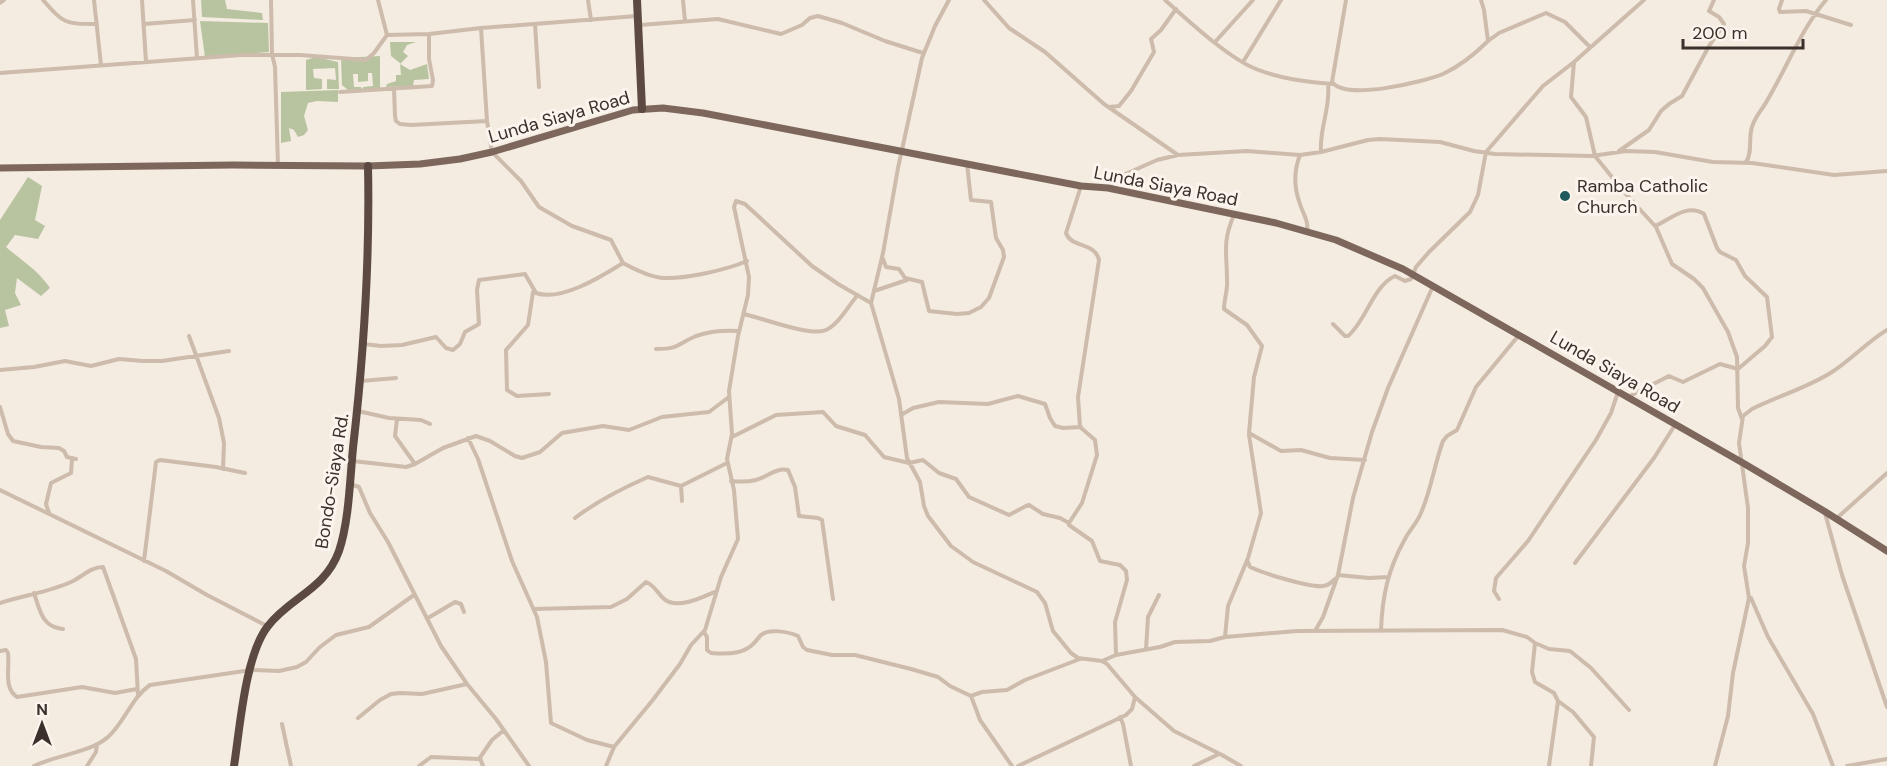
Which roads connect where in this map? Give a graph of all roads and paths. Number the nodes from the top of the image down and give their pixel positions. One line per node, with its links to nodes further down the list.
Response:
1 (4, 0): 22 (street)
2 (43, 0): 29 (street)
3 (94, 0): 29 (street)
4 (142, 0): 30 (street)
5 (193, 0): 26 (street)
6 (271, 0): 41 (street)
7 (378, 0): 36 (street)
8 (588, 0): 27 (street)
9 (637, 0): 25 (highway)
10 (683, 0): 28 (street)
11 (949, 0): 40 (street)
12 (984, 0): 53 (street)
13 (1165, 0): 23 (street)
14 (1253, 0): 38 (street)
15 (1281, 0): 44 (street)
16 (1346, 0): 49 (street)
17 (1481, 0): 37 (street)
18 (1644, 0): 39 (street)
19 (1714, 0): 60 (street)
20 (1827, 0): 24 (street)
21 (1781, 2): 24 (street)
22 (0, 3)
23 (1176, 9): 38 (street); 53 (street)
24 (1815, 14): 32 (street); 64 (street)
25 (638, 16): 27 (street); 33 (highway)
26 (195, 20): 30 (street); 42 (street)
27 (591, 20): 31 (street)
28 (685, 21): 33 (street); 40 (street)
29 (97, 24): 46 (street)
30 (144, 24): 43 (street)
31 (535, 24): 34 (street); 50 (street)
32 (1851, 25)
33 (639, 26): 54 (highway)
34 (481, 27): 35 (street); 55 (street)
35 (429, 34): 36 (street); 51 (street)
36 (387, 35): 41 (street)
37 (1488, 41): 39 (street); 49 (street)
38 (1215, 42): 44 (street)
39 (1589, 46): 45 (street)
40 (923, 53): 56 (street)
41 (272, 54): 42 (street); 66 (street)
42 (198, 58): 43 (street)
43 (146, 62): 46 (street)
44 (1243, 62): 48 (street)
45 (1574, 62): 59 (street); 63 (street)
46 (100, 65): 47 (street)
47 (0, 73)
48 (1328, 84): 49 (street); 58 (street)
49 (1334, 84)
50 (539, 87)
51 (394, 89): 52 (street); 55 (street)
52 (340, 92)
53 (1104, 104): 61 (street)
54 (642, 109): 56 (main road, Lunda Siaya Road); 57 (main road, Lunda Siaya Road)
55 (487, 121): 57 (street)
56 (901, 151): 65 (main road, Lunda Siaya Road); 75 (street)
57 (492, 152): 67 (main road, Lunda Siaya Road); 77 (street)
58 (1321, 152): 59 (street); 62 (street)
59 (1486, 152): 63 (street); 78 (street)
60 (1618, 152): 63 (street); 64 (street)
61 (1178, 155): 62 (street); 71 (street)
62 (1300, 155): 74 (street)
63 (1595, 156): 73 (street)
64 (1746, 162): 69 (street)
65 (967, 163): 70 (main road, Lunda Siaya Road); 79 (street)
66 (278, 166): 67 (main road, Lunda Siaya Road); 68 (main road, Lunda Siaya Road)
67 (368, 166): 91 (highway, Bondo-Siaya Rd.)
68 (0, 168)
69 (1887, 171)
70 (1081, 186): 71 (main road, Lunda Siaya Road); 110 (street)
71 (1108, 188): 72 (main road, Lunda Siaya Road)
72 (1234, 214): 74 (main road, Lunda Siaya Road); 111 (street)
73 (1655, 226): 95 (street); 95 (street)
74 (1307, 232): 78 (main road, Lunda Siaya Road)
75 (882, 256): 79 (street); 82 (street)
76 (747, 261): 77 (street); 83 (street); 85 (street)
77 (623, 263): 81 (street)
78 (1413, 274): 80 (main road, Lunda Siaya Road); 86 (street)
79 (908, 279): 82 (street)
80 (1433, 286): 89 (main road, Lunda Siaya Road); 114 (street)
81 (533, 291): 91 (street); 100 (street)
82 (873, 291): 84 (street)
83 (857, 296): 84 (street); 85 (street)
84 (871, 303): 105 (street)
85 (744, 314): 88 (street)
86 (1333, 324)
87 (1887, 330): 107 (street)
88 (739, 331): 92 (street); 101 (street)
89 (1520, 334): 99 (main road, Lunda Siaya Road); 138 (street)
90 (189, 336): 94 (street)
91 (364, 344): 98 (highway, Bondo-Siaya Rd.)
92 (656, 349)
93 (229, 351): 94 (street)
94 (196, 356): 96 (street); 120 (street)
95 (1738, 369): 102 (street); 107 (street)
96 (0, 370)
97 (396, 378): 98 (street)
98 (361, 381): 104 (highway, Bondo-Siaya Rd.)
99 (1618, 392): 102 (main road, Lunda Siaya Road); 145 (street)
100 (549, 394)
101 (729, 397): 112 (street); 113 (street)
102 (1628, 397): 109 (main road, Lunda Siaya Road)
103 (0, 407): 129 (street)
104 (358, 411): 106 (street); 115 (highway, Bondo-Siaya Rd.)
105 (901, 415): 110 (street); 117 (street)
106 (397, 419): 108 (street); 119 (street)
107 (1742, 419): 118 (street)
108 (430, 424)
109 (1675, 425): 118 (main road, Lunda Siaya Road); 136 (street)
110 (1081, 428): 132 (street)
111 (1249, 433): 114 (street); 134 (street)
112 (731, 437): 116 (street); 117 (street)
113 (468, 438): 119 (street); 147 (street)
114 (1365, 460): 137 (street)
115 (352, 461): 119 (street); 124 (highway, Bondo-Siaya Rd.)
116 (727, 463): 123 (street); 125 (street)
117 (909, 463): 132 (street); 161 (street)
118 (1743, 463): 128 (main road, Lunda Siaya Road); 141 (street)
119 (415, 464)
120 (223, 469): 122 (street); 135 (street)
121 (1887, 473): 131 (street)
122 (245, 474)
123 (731, 481): 139 (street); 144 (street)
124 (350, 484): 142 (street); 150 (highway, Bondo-Siaya Rd.)
125 (681, 486): 127 (street); 130 (street)
126 (0, 490): 129 (street)
127 (682, 501)
128 (1824, 511): 131 (main road, Lunda Siaya Road); 171 (street)
129 (49, 513): 135 (street)
130 (575, 518)
131 (1836, 518): 133 (main road, Lunda Siaya Road)
132 (1069, 523): 159 (street)
133 (1887, 551)
134 (1247, 560): 137 (street); 155 (street)
135 (144, 561): 150 (street)
136 (1575, 562)
137 (1337, 576): 138 (street); 152 (street)
138 (1388, 577): 154 (street)
139 (718, 591): 147 (street); 153 (street)
140 (34, 592): 146 (street); 151 (street); 166 (street)
141 (1750, 594): 197 (street); 198 (street)
142 (414, 595): 149 (street); 164 (street)
143 (1159, 595): 157 (street)
144 (833, 599)
145 (1498, 599)
146 (0, 603)
147 (534, 609): 178 (street)
148 (464, 612): 149 (street)
149 (428, 618): 165 (street)
150 (268, 626): 164 (highway, Bondo-Siaya Rd.)
151 (63, 629)
152 (1314, 631): 154 (street); 155 (street)
153 (704, 632): 168 (street); 178 (street)
154 (1381, 632): 156 (street)
155 (1226, 637): 157 (street)
156 (1534, 643): 170 (street); 172 (street)
157 (1146, 649): 159 (street)
158 (0, 651): 166 (street)
159 (1116, 655): 160 (street)
160 (1108, 657): 162 (street); 163 (street)
161 (1081, 658): 162 (street); 168 (street)
162 (1102, 661): 163 (street)
163 (1109, 666): 169 (street)
164 (251, 670): 167 (street); 184 (highway, Bondo-Siaya Rd.)
165 (467, 684): 174 (street); 176 (street)
166 (137, 689): 167 (street)
167 (138, 696): 177 (street)
168 (971, 696): 190 (street)
169 (1135, 697): 173 (street); 179 (street)
170 (1558, 701): 195 (street); 196 (street)
171 (1887, 707)
172 (1629, 710)
173 (1120, 717): 191 (street); 192 (street)
174 (358, 718)
175 (282, 724): 185 (street)
176 (504, 729): 180 (street); 188 (street)
177 (97, 744): 182 (street); 183 (street)
178 (614, 747): 189 (street)
179 (1220, 753): 193 (street); 194 (street)
180 (480, 758): 186 (street); 187 (street)
181 (1887, 759): 199 (street)
182 (34, 766)
183 (87, 766)
184 (234, 766)
185 (291, 766)
186 (419, 766)
187 (483, 766)
188 (529, 766)
189 (606, 766)
190 (1012, 766)
191 (1018, 766)
192 (1131, 766)
193 (1194, 766)
194 (1241, 766)
195 (1549, 766)
196 (1591, 766)
197 (1715, 766)
198 (1833, 766)
199 (1847, 766)

